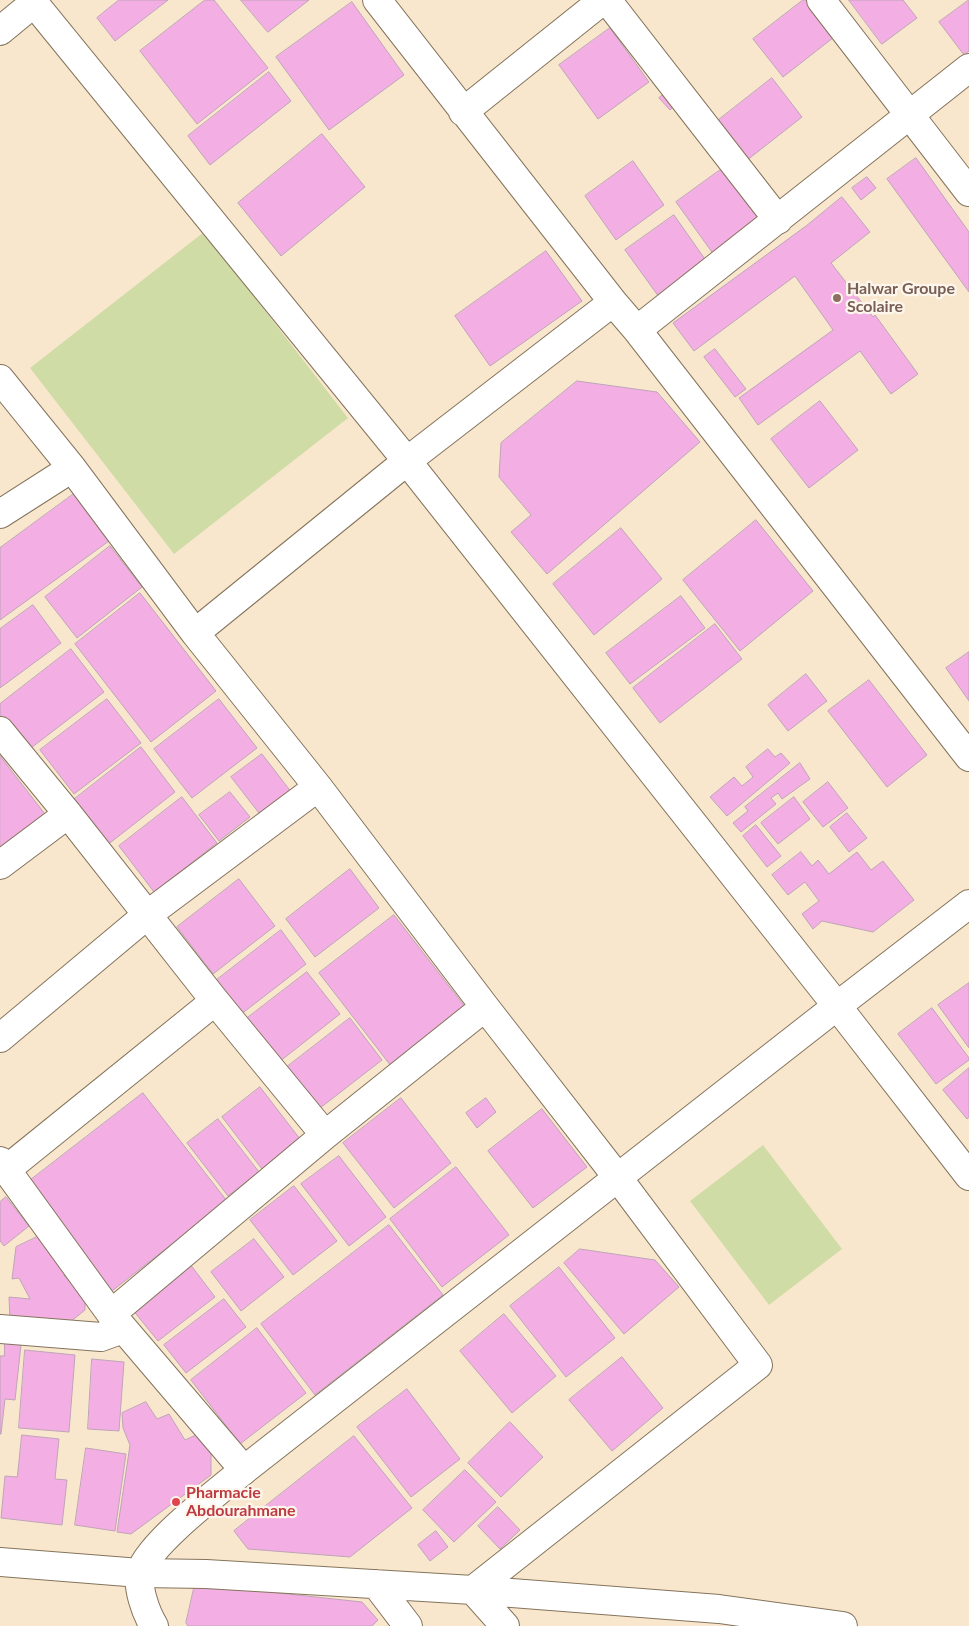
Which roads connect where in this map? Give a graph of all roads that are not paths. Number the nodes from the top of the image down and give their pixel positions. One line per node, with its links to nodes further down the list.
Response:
1 (377, 0): 8 (street)
2 (603, 0): 8 (street)
3 (607, 0): 11 (street)
4 (821, 0): 9 (street)
5 (34, 1): 6 (street); 15 (street)
6 (2, 27)
7 (969, 68): 9 (street)
8 (463, 112): 12 (street)
9 (910, 116): 10 (street); 11 (street)
10 (969, 192)
11 (778, 220): 13 (street)
12 (613, 302): 13 (street); 15 (street)
13 (637, 330): 20 (street)
14 (0, 379): 16 (street)
15 (407, 461): 18 (street); 27 (street)
16 (72, 468): 17 (street); 18 (street)
17 (0, 514)
18 (195, 633): 21 (street)
19 (0, 731): 22 (street)
20 (969, 757)
21 (318, 787): 25 (street); 28 (street)
22 (68, 814): 23 (street); 25 (street)
23 (0, 865)
24 (969, 904): 27 (street)
25 (147, 915): 26 (street); 29 (street)
26 (215, 1002): 30 (street); 31 (street)
27 (837, 1006): 32 (street); 33 (street)
28 (485, 1007): 30 (street); 33 (street)
29 (0, 1038)
30 (325, 1135): 34 (street)
31 (4, 1165): 34 (street)
32 (969, 1176)
33 (618, 1178): 36 (street); 40 (street)
34 (117, 1321): 35 (street); 36 (street)
35 (0, 1329)
36 (244, 1470): 38 (street)
37 (0, 1562): 38 (street)
38 (140, 1573): 39 (street); 42 (street)
39 (376, 1584): 40 (street); 43 (street)
40 (473, 1590): 41 (street); 44 (street)
41 (709, 1618): 45 (street)
42 (154, 1626)
43 (408, 1626)
44 (505, 1626)
45 (843, 1626)

